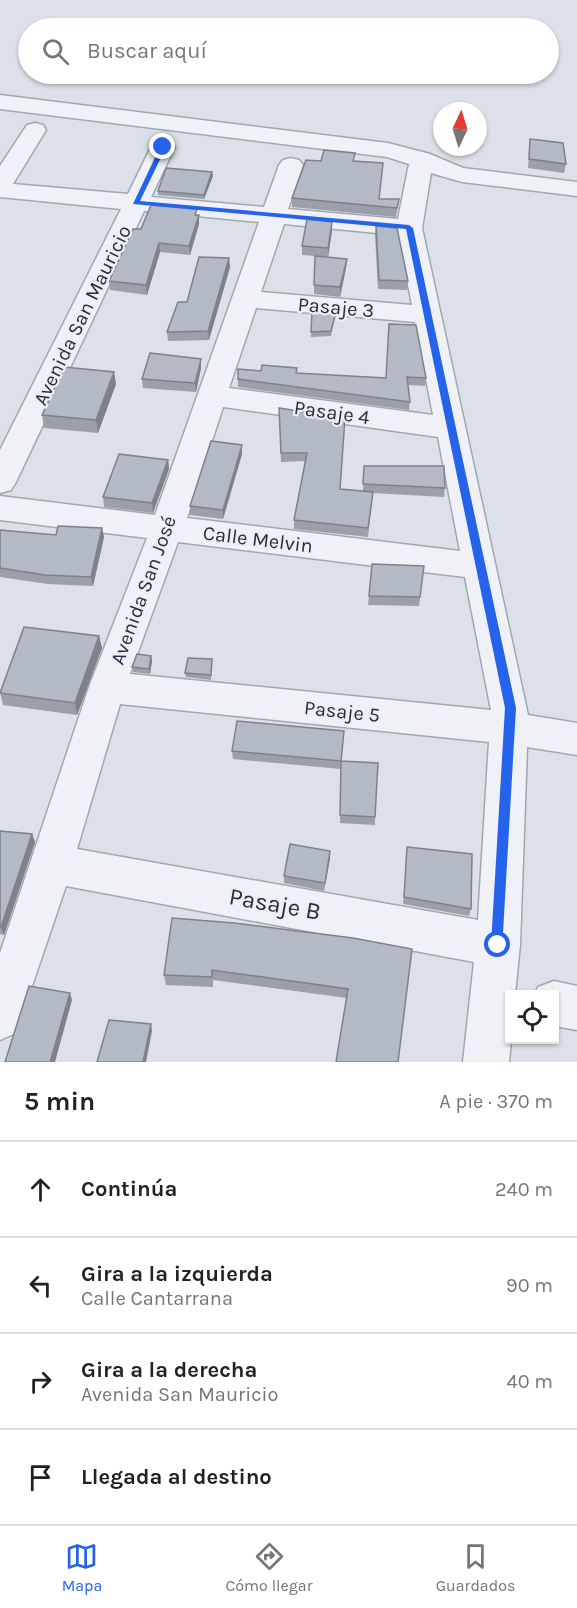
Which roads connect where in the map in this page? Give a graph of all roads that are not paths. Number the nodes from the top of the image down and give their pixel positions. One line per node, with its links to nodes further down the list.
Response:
1 (0, 102): 4 (street)
2 (35, 130): 6 (street)
3 (163, 147): 9 (street, Avenida San Mauricio)
4 (422, 159): 7 (street); 11 (street)
5 (291, 165): 10 (street, Avenida San José)
6 (0, 185)
7 (577, 189)
8 (0, 190): 9 (street)
9 (136, 203): 10 (street); 16 (street, Avenida San Mauricio)
10 (274, 215): 11 (street); 12 (street, Avenida San José)
11 (409, 228): 13 (street)
12 (245, 299): 13 (street, Pasaje 3); 14 (street, Avenida San José)
13 (428, 315): 15 (street)
14 (212, 396): 15 (street, Pasaje 4); 18 (street, Avenida San José)
15 (451, 428): 19 (street)
16 (0, 482)
17 (0, 508): 18 (street, Calle Melvin)
18 (167, 528): 19 (street, Calle Melvin); 20 (street, Avenida San José)
19 (480, 566): 21 (street)
20 (107, 687): 21 (street, Pasaje 5); 23 (street, Avenida San José)
21 (509, 728): 22 (street, Pasaje 5); 24 (street)
22 (577, 739)
23 (52, 864): 24 (street, Pasaje B); 28 (street, Avenida San José)
24 (498, 945): 25 (street)
25 (503, 992): 29 (street)
26 (559, 1004): 27 (street)
27 (577, 1008)
28 (0, 1017)
29 (486, 1062)

